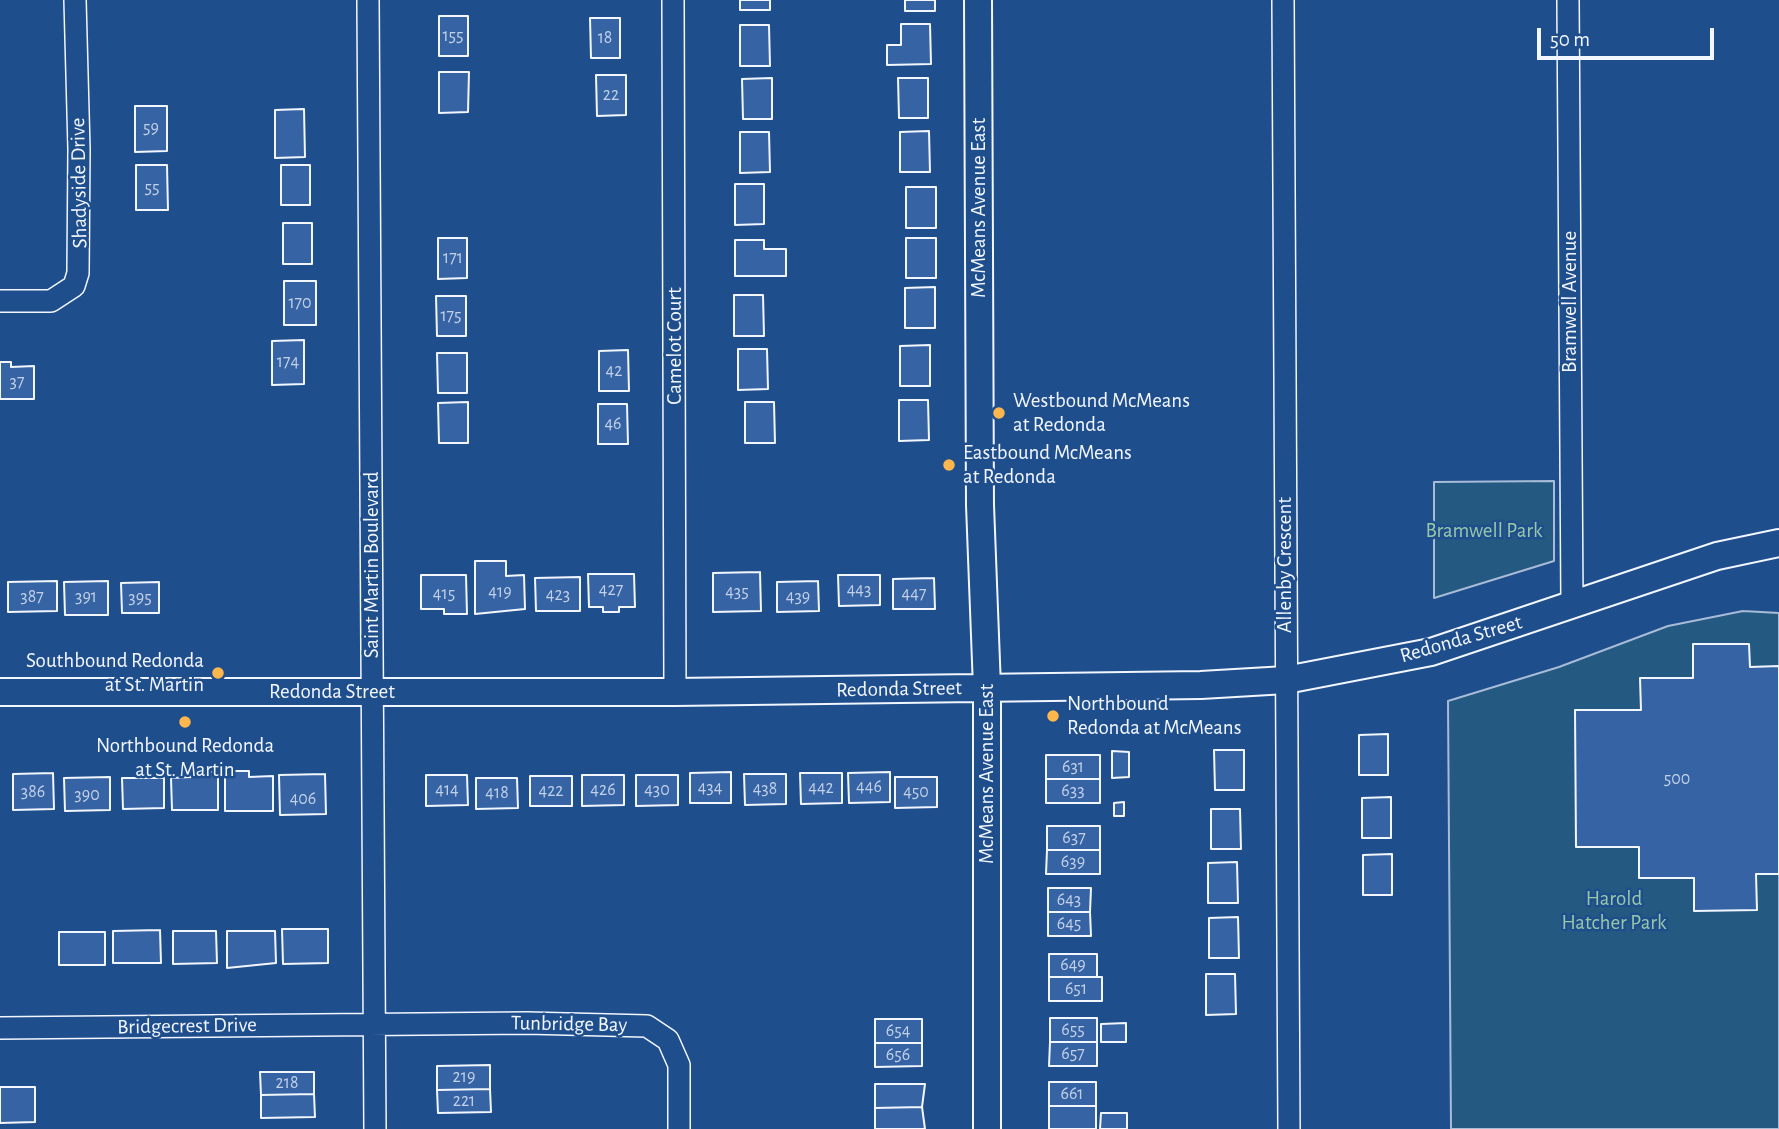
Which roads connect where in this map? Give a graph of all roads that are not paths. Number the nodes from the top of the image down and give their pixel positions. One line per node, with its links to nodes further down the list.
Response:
1 (75, 0): 7 (street, Shadyside Drive)
2 (368, 0): 12 (street, Saint Martin Boulevard)
3 (674, 0): 14 (street, Camelot Court)
4 (978, 0): 11 (street, McMeans Avenue East)
5 (1283, 0): 10 (street, Allenby Crescent)
6 (1568, 0): 9 (street, Bramwell Avenue)
7 (0, 301)
8 (1779, 543): 9 (street, Redonda Street)
9 (1572, 604): 10 (street, Redonda Street)
10 (1286, 680): 11 (street, Redonda Street); 20 (street, Allenby Crescent)
11 (987, 688): 14 (street, Redonda Street); 19 (street, McMeans Avenue East)
12 (373, 691): 13 (street, Redonda Street); 14 (street, Redonda Street); 15 (street, Saint Martin Boulevard)
13 (0, 692)
14 (675, 692)
15 (374, 1024): 16 (street, Bridgecrest Drive); 17 (street, Saint Martin Boulevard); 18 (street, Tunbridge Bay)
16 (0, 1028)
17 (375, 1129)
18 (679, 1129)
19 (987, 1129)
20 (1289, 1129)

